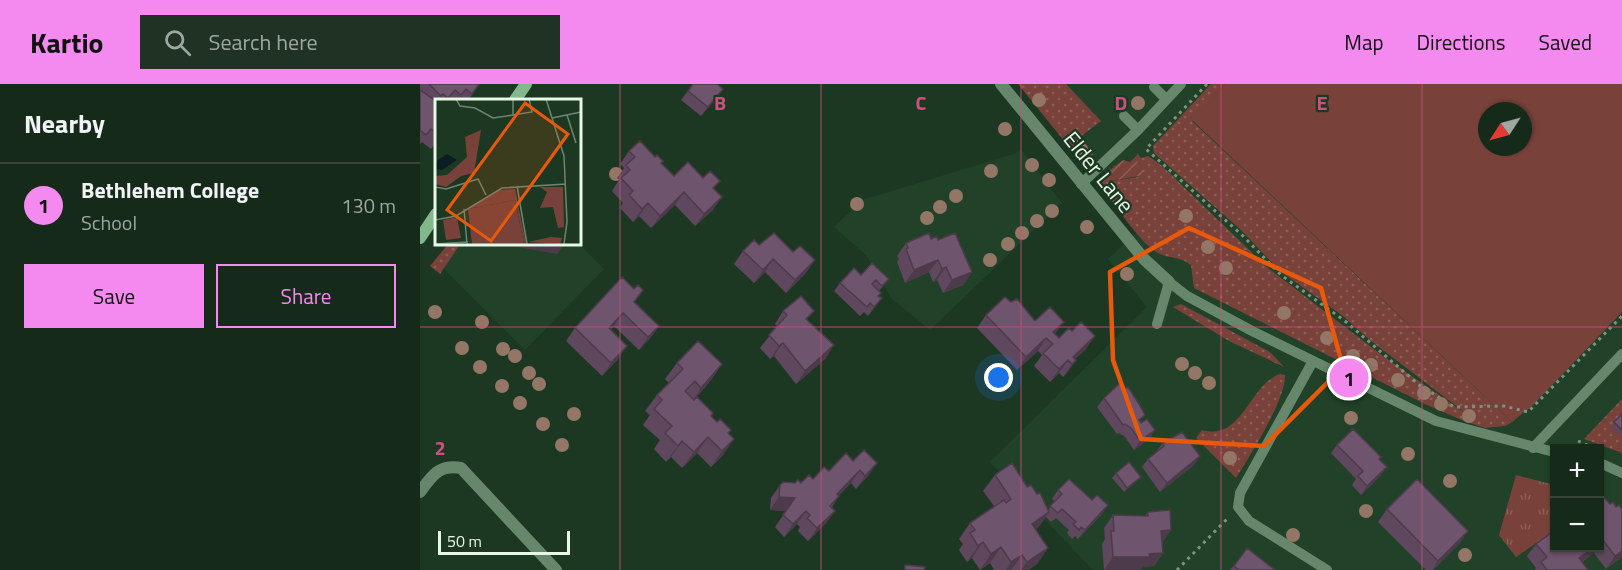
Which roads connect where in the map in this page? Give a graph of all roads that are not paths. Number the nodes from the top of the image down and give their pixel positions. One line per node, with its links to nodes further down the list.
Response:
1 (526, 84): 5 (main road)
2 (1001, 84): 9 (street, Elder Lane)
3 (1180, 84): 6 (lane)
4 (1154, 87): 6 (lane)
5 (516, 99)
6 (1166, 99): 8 (lane)
7 (1125, 116): 8 (lane)
8 (1138, 130): 9 (lane)
9 (1081, 184): 12 (street, Elder Lane)
10 (435, 216): 11 (main road)
11 (420, 238)
12 (1169, 282): 13 (lane); 15 (lane)
13 (1157, 324)
14 (1622, 354): 16 (lane)
15 (1313, 361): 16 (lane); 22 (lane)
16 (1533, 448): 17 (lane)
17 (1550, 451)
18 (1604, 465): 19 (lane)
19 (1622, 473)
20 (420, 492): 21 (street)
21 (556, 570)
22 (1327, 570)

